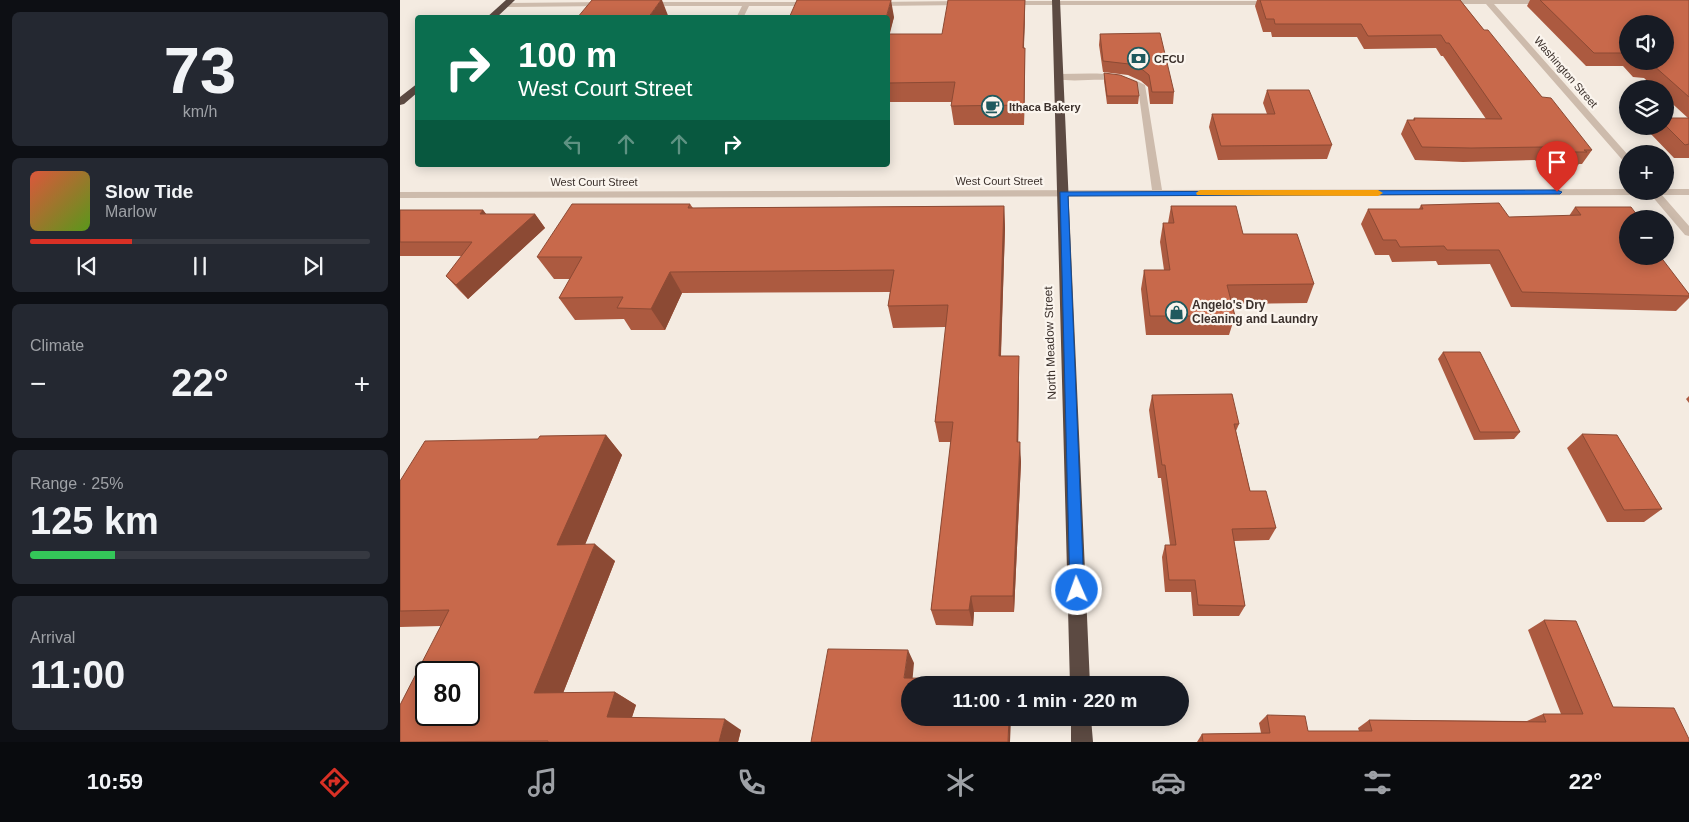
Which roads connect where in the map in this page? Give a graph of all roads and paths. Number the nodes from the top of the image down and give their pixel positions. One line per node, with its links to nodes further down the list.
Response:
1 (1487, 1): 5 (street); 6 (street); 19 (street, Washington Street)
2 (508, 2): 9 (street); 14 (highway)
3 (1056, 2): 4 (street); 8 (street); 16 (highway, North Meadow Street)
4 (1286, 2)
5 (1433, 2)
6 (1553, 2)
7 (970, 3): 13 (street)
8 (999, 3)
9 (612, 4)
10 (641, 4): 11 (street)
11 (746, 4): 12 (street); 15 (street)
12 (824, 4)
13 (863, 4)
14 (493, 15)
15 (740, 15)
16 (1059, 77): 23 (street); 24 (highway, North Meadow Street)
17 (415, 89): 18 (highway)
18 (400, 102)
19 (1619, 151)
20 (1619, 192): 23 (street, West Court Street)
21 (1674, 192): 22 (street, West Court Street)
22 (1689, 192)
23 (1157, 193): 24 (street, West Court Street)
24 (1063, 194): 25 (street, West Court Street); 28 (highway, North Meadow Street)
25 (400, 195)
26 (1660, 200): 27 (street)
27 (1689, 233)
28 (1080, 676)
29 (1081, 726): 30 (highway)
30 (1082, 742)

